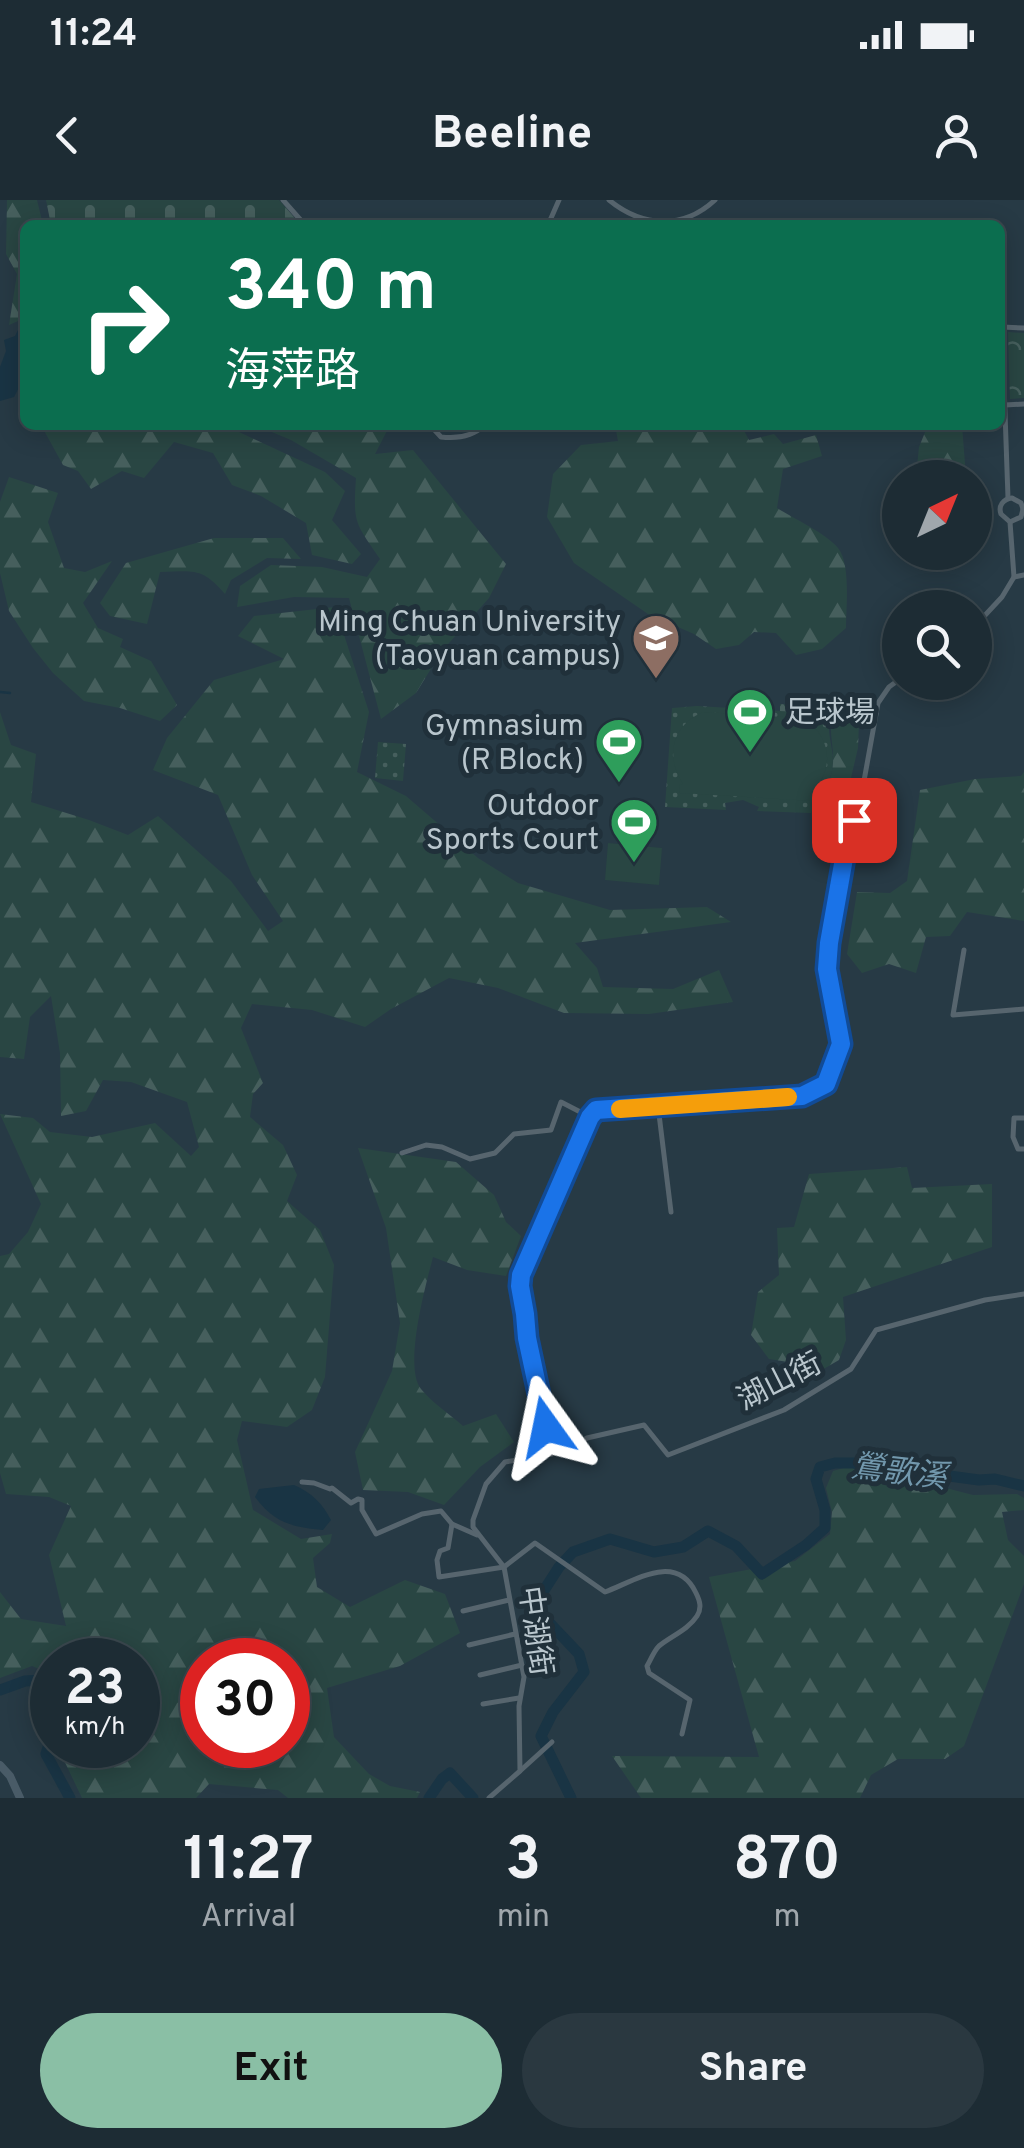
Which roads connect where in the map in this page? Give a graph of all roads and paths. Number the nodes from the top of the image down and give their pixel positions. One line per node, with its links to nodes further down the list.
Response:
1 (283, 200): 4 (street)
2 (609, 200): 5 (street)
3 (715, 200): 6 (street)
4 (300, 220)
5 (655, 220)
6 (669, 220)
7 (1024, 404): 8 (street)
8 (1005, 405): 11 (street)
9 (434, 430): 10 (street)
10 (479, 430)
11 (1008, 498): 12 (street); 13 (street)
12 (1024, 510): 13 (street)
13 (1010, 522): 15 (street)
14 (1024, 575): 15 (street)
15 (1014, 578): 16 (street)
16 (992, 608)
17 (882, 697): 20 (street)
18 (964, 950): 19 (street)
19 (1024, 1009)
20 (658, 1106): 21 (street); 25 (street)
21 (590, 1117): 24 (street); 27 (street)
22 (1024, 1118): 23 (street)
23 (1021, 1149)
24 (402, 1153)
25 (670, 1212)
26 (1024, 1294): 27 (street, 湖山街)
27 (552, 1454): 30 (street)
28 (302, 1482): 29 (street)
29 (452, 1524): 30 (street); 31 (street)
30 (480, 1536): 31 (street, 中湖街)
31 (504, 1567): 32 (street, 中湖街); 40 (street)
32 (509, 1600): 33 (street); 34 (street, 中湖街)
33 (463, 1612)
34 (516, 1634): 35 (street); 36 (street, 中湖街)
35 (469, 1645)
36 (522, 1666): 37 (street); 38 (street, 中湖街)
37 (480, 1675)
38 (520, 1698): 39 (street); 43 (street, 中湖街)
39 (483, 1704)
40 (682, 1734)
41 (552, 1742): 43 (street)
42 (0, 1765): 44 (street)
43 (520, 1771): 45 (street)
44 (20, 1798)
45 (489, 1798)

